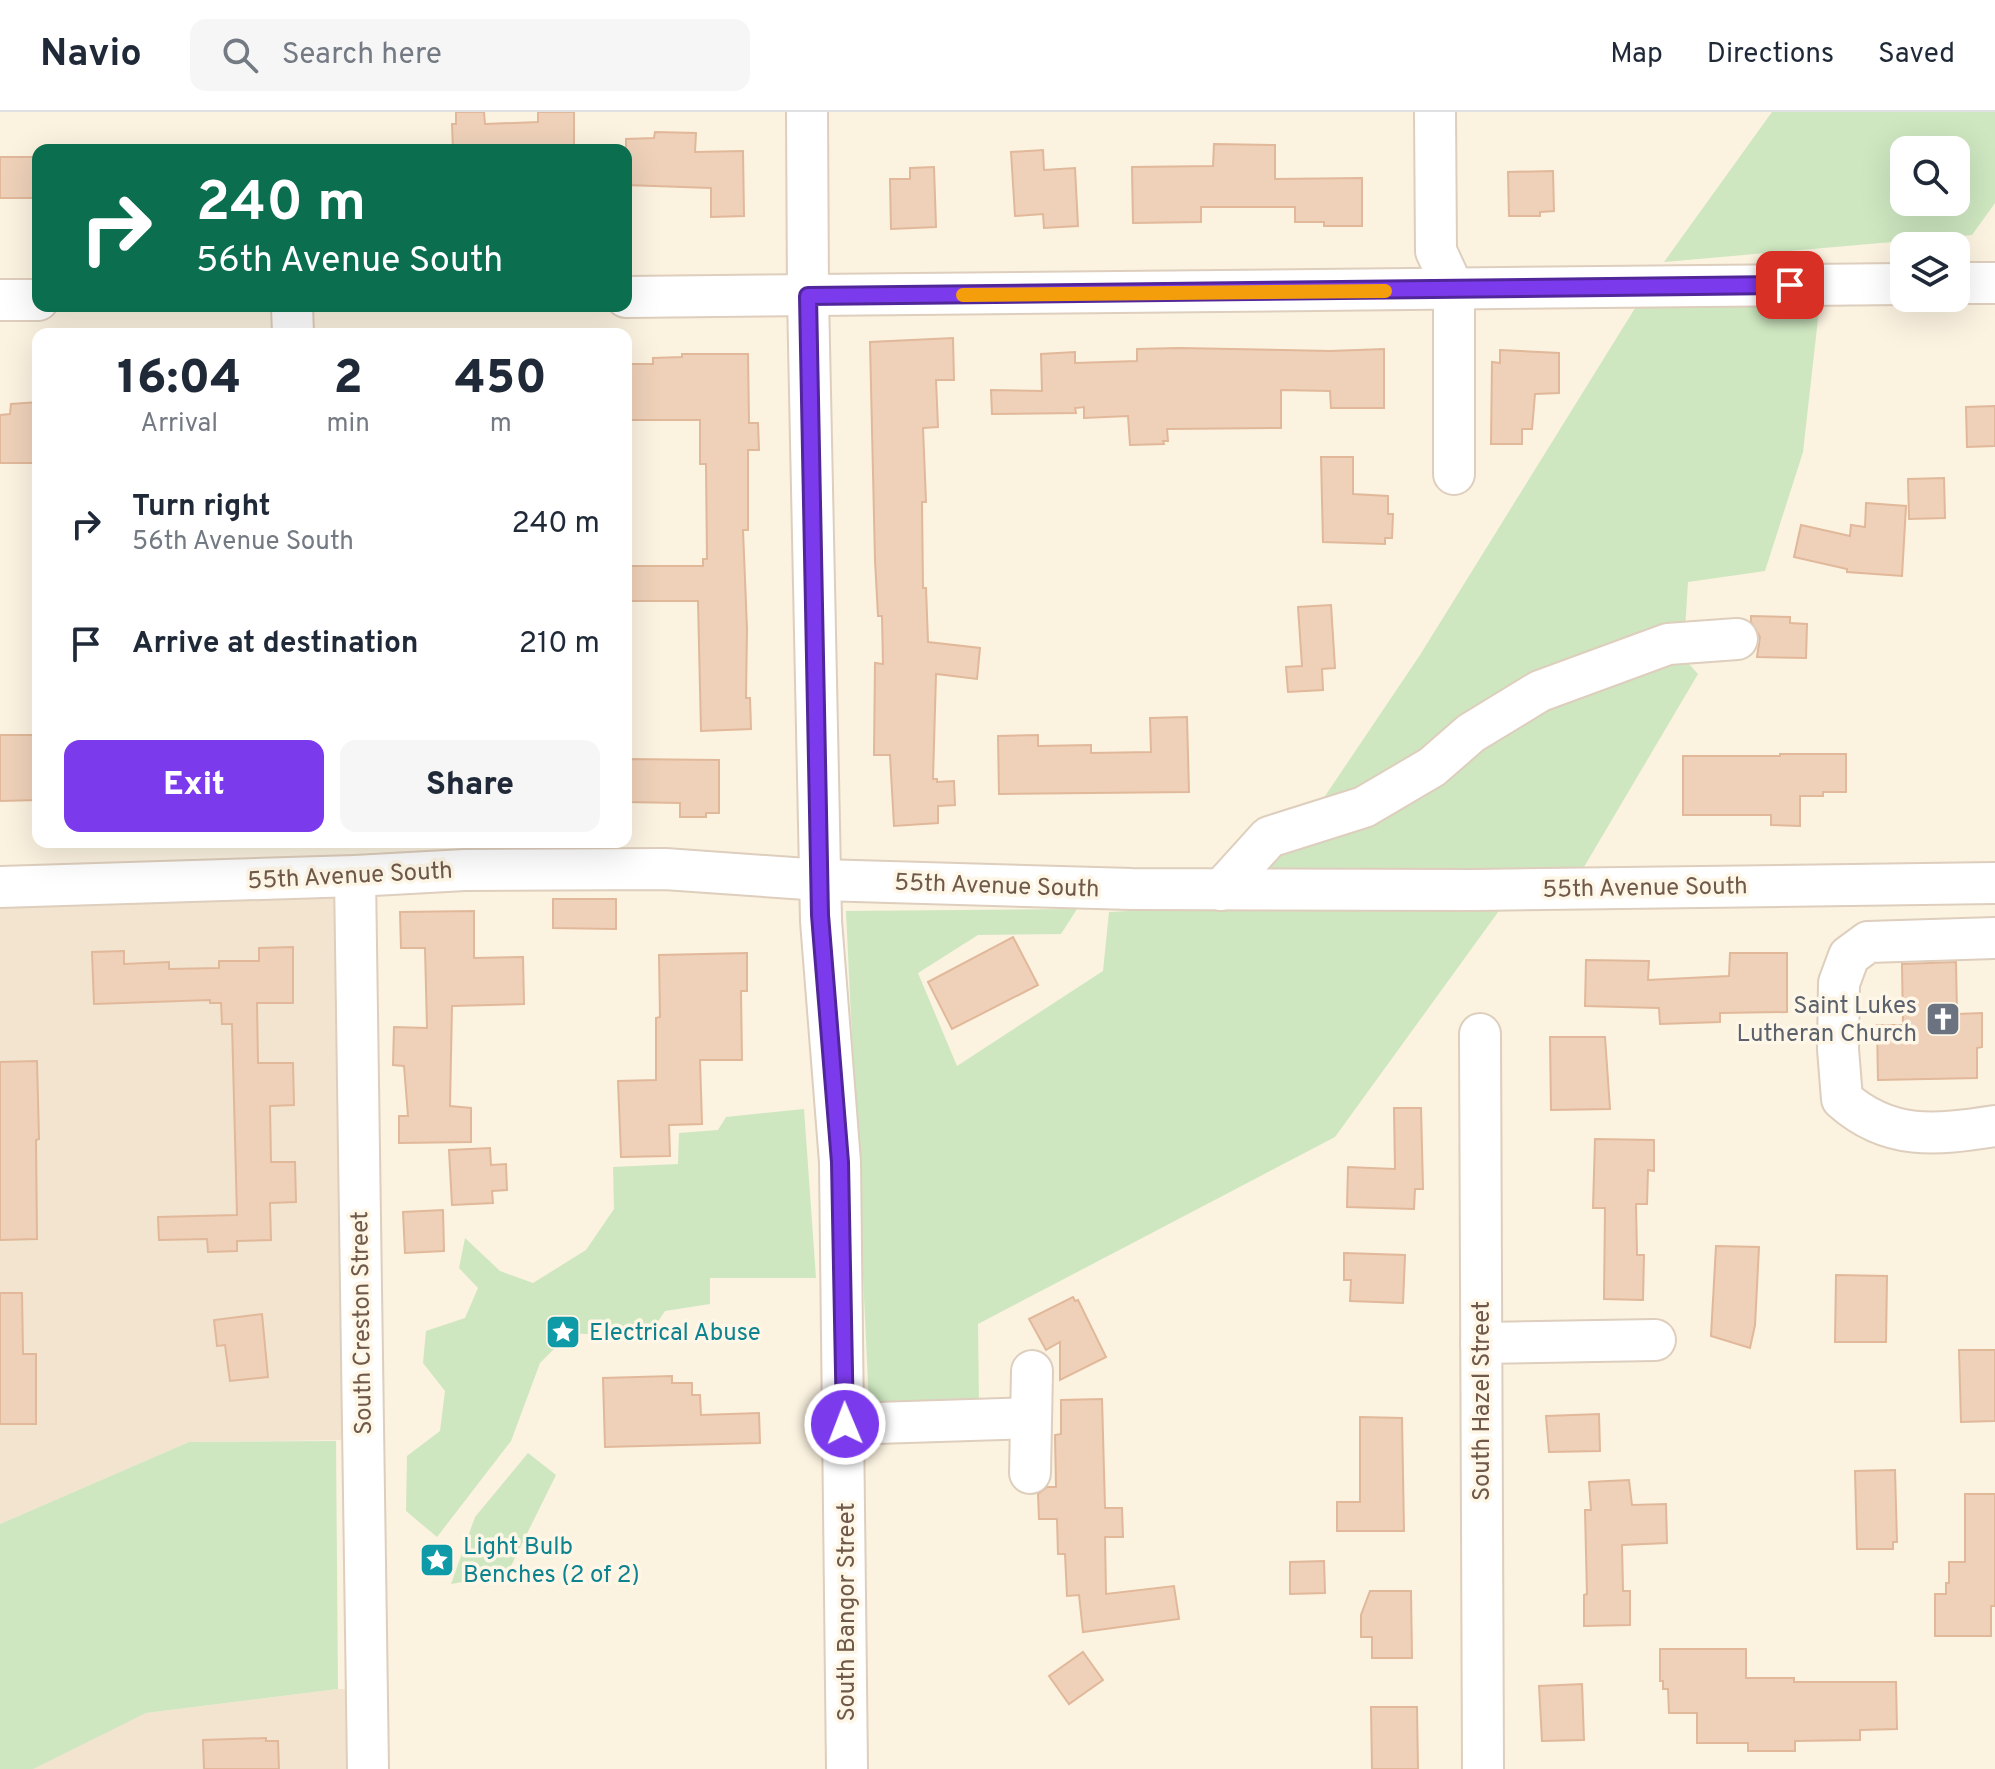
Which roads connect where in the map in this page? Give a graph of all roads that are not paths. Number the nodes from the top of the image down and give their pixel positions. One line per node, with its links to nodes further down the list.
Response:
1 (807, 112): 7 (street, South Bangor Street)
2 (1435, 112): 6 (street)
3 (1970, 283): 4 (street)
4 (1995, 283)
5 (1890, 284): 6 (street)
6 (1454, 290): 7 (street); 11 (street)
7 (808, 296): 8 (street); 14 (street, South Bangor Street)
8 (632, 297)
9 (0, 300): 10 (street)
10 (32, 300)
11 (1454, 474)
12 (1737, 639): 17 (street)
13 (355, 876): 14 (street, 55th Avenue South); 16 (street, 55th Avenue South); 27 (street, South Creston Street)
14 (821, 880): 17 (street, 55th Avenue South); 25 (street, South Bangor Street)
15 (1995, 883): 17 (street, 55th Avenue South)
16 (0, 887)
17 (1221, 890)
18 (1995, 938): 20 (street)
19 (1480, 1034): 22 (street, South Hazel Street)
20 (1995, 1126)
21 (1655, 1340): 22 (street)
22 (1481, 1343): 29 (street, South Hazel Street)
23 (1032, 1371): 24 (street)
24 (1031, 1418): 25 (street); 26 (street)
25 (845, 1424): 28 (street, South Bangor Street)
26 (1030, 1473)
27 (368, 1769)
28 (847, 1769)
29 (1483, 1769)

